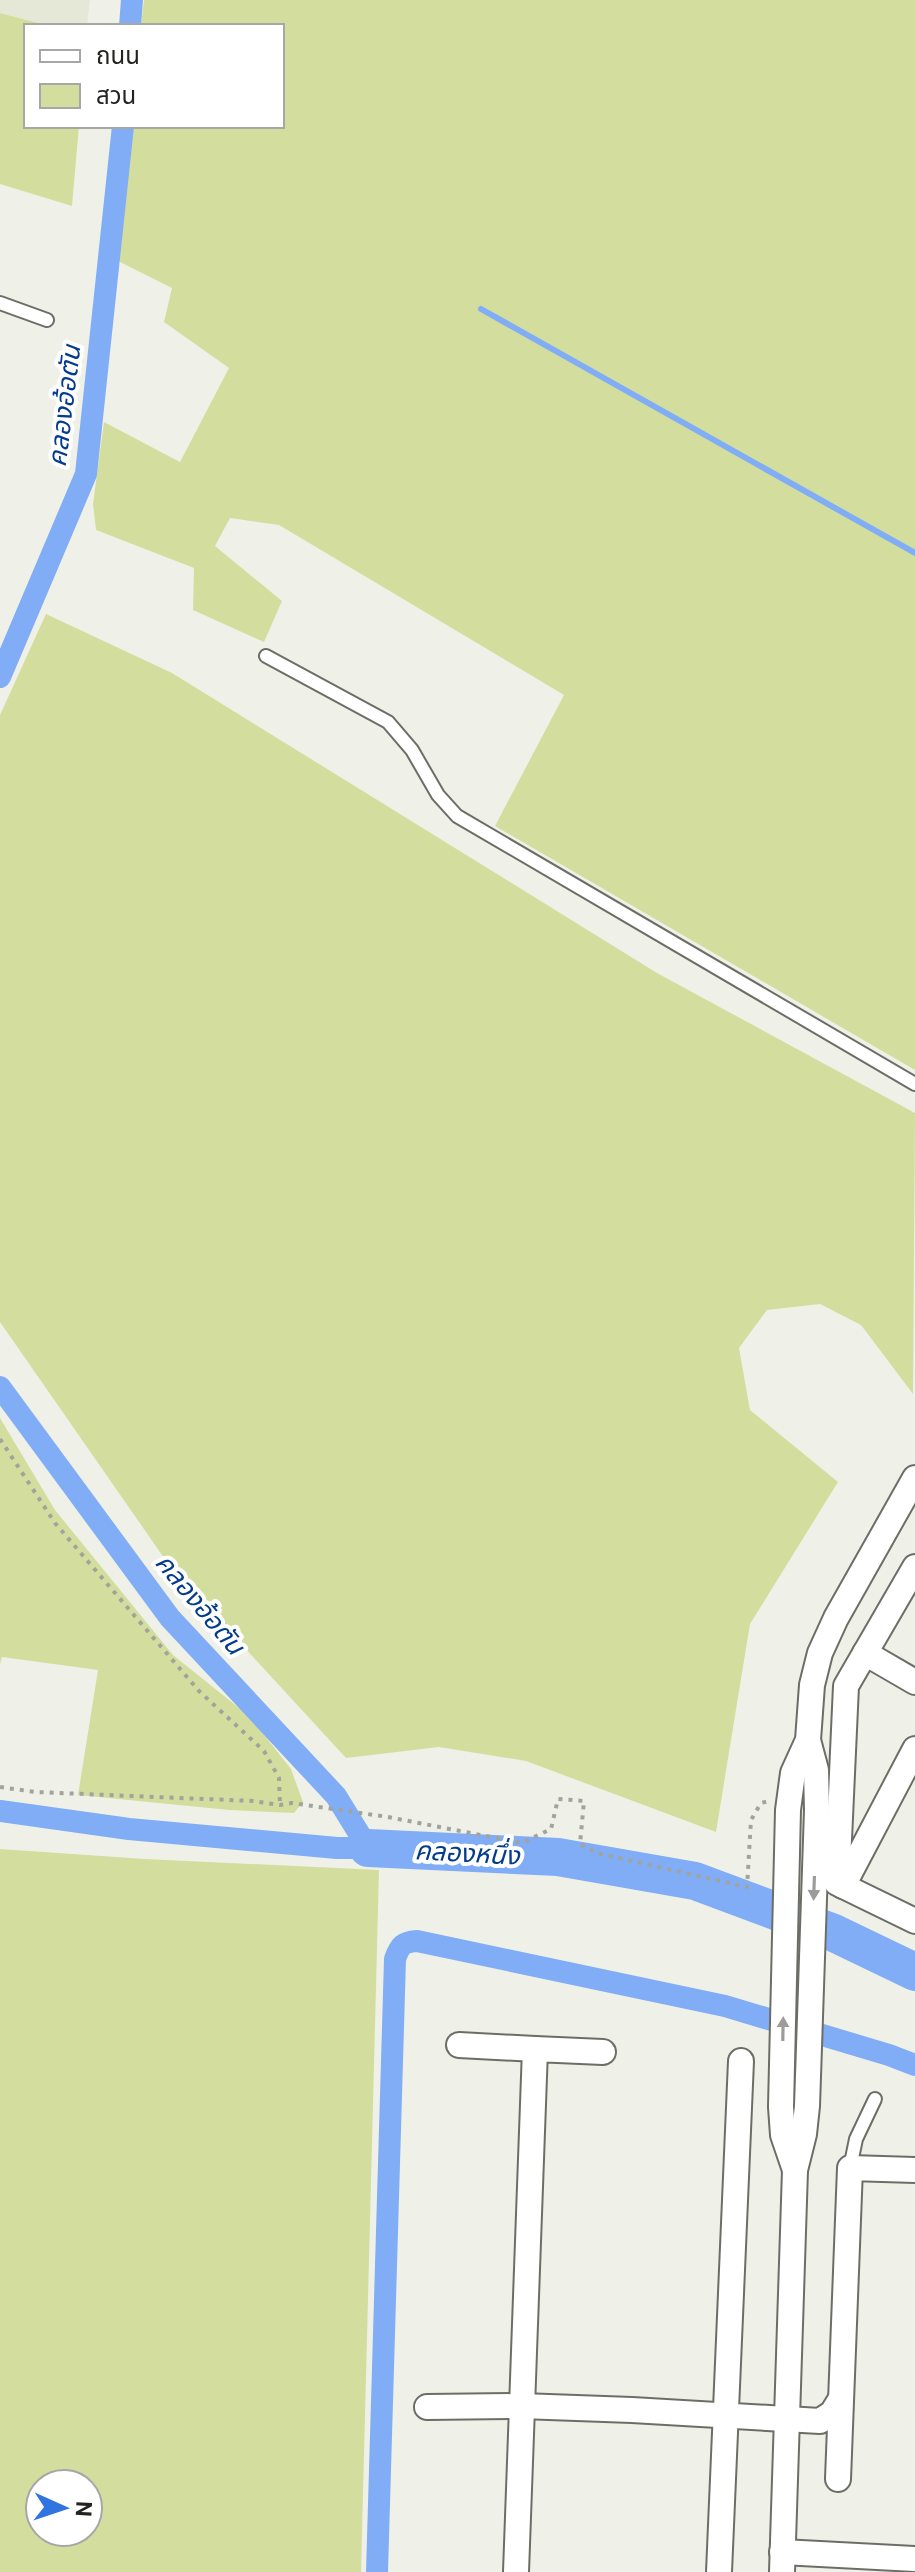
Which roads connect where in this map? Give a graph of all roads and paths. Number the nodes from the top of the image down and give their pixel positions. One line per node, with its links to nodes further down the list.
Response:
1 (0, 303): 2 (lane)
2 (47, 320)
3 (266, 656): 4 (lane)
4 (915, 1084)
5 (0, 1439): 14 (path)
6 (915, 1478): 10 (street)
7 (915, 1567): 8 (street)
8 (865, 1653): 9 (street); 15 (street)
9 (915, 1682)
10 (808, 1740): 13 (street); 23 (street, one-way to 23)
11 (915, 1749): 15 (street)
12 (0, 1787): 14 (path)
13 (789, 1802): 14 (path); 23 (street, one-way to 13)
14 (280, 1805)
15 (843, 1886): 16 (street)
16 (915, 1921)
17 (459, 2045): 18 (street)
18 (535, 2049): 19 (street); 26 (street)
19 (603, 2052)
20 (741, 2061): 28 (street)
21 (875, 2099): 22 (lane)
22 (850, 2168): 24 (street); 25 (street)
23 (795, 2170): 29 (street)
24 (915, 2170)
25 (840, 2400): 29 (street); 30 (street)
26 (521, 2406): 27 (street); 28 (street); 33 (street)
27 (427, 2407)
28 (725, 2416): 29 (street); 34 (street)
29 (788, 2420): 32 (street)
30 (838, 2479)
31 (915, 2559): 32 (street)
32 (782, 2562)
33 (516, 2572)
34 (719, 2572)

